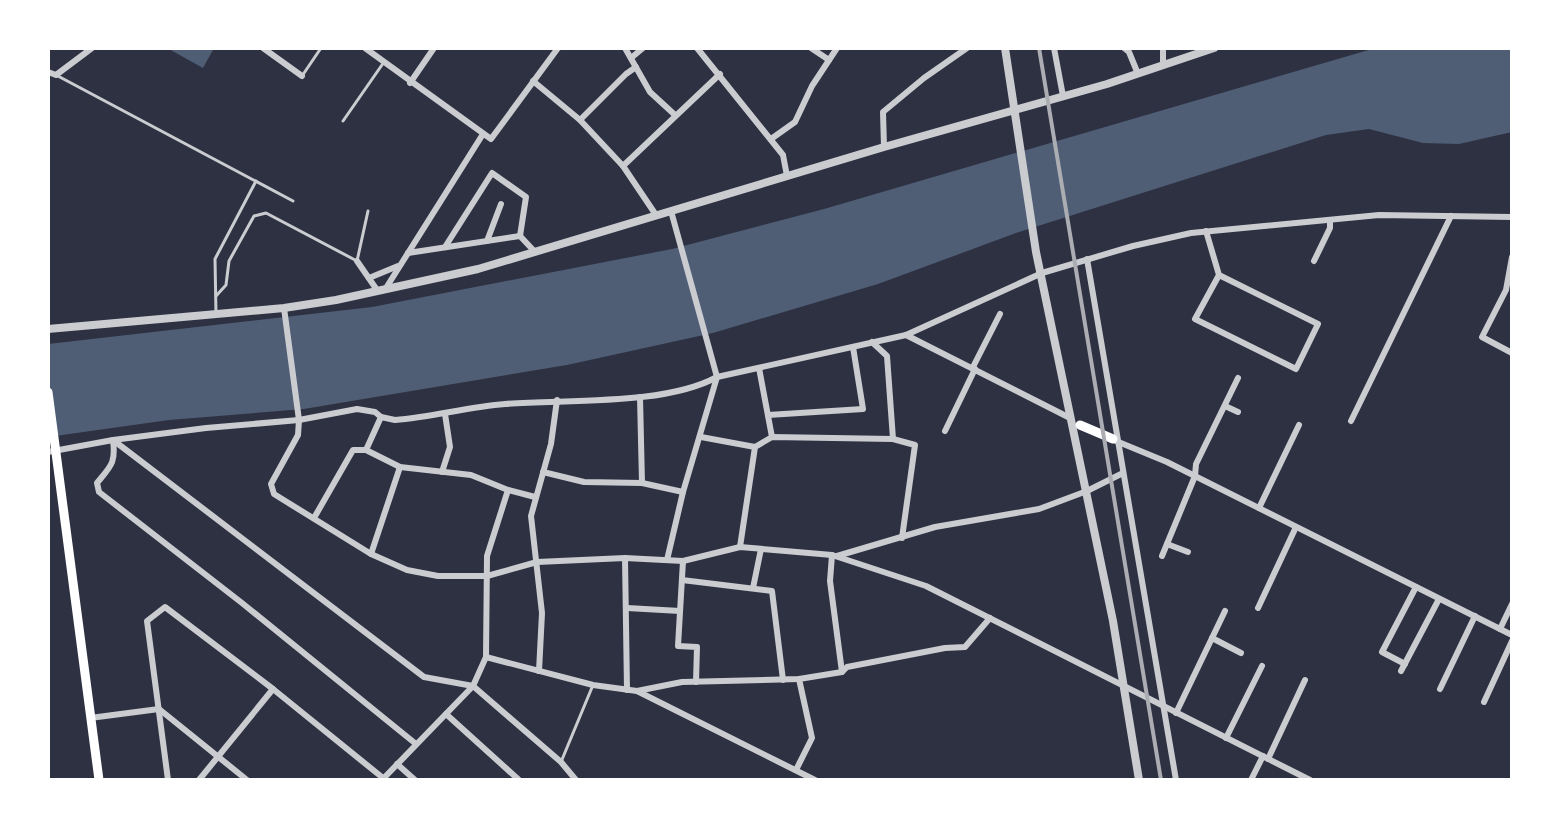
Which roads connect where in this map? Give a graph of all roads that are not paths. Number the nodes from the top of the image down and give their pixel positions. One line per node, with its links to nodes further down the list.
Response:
1 (92, 48): 26 (street)
2 (263, 48): 27 (street)
3 (321, 48): 27 (lane)
4 (365, 48): 20 (street)
5 (434, 48): 29 (street)
6 (558, 48): 28 (street)
7 (625, 48): 18 (street)
8 (643, 48): 18 (street)
9 (697, 48): 24 (street)
10 (811, 48): 19 (street)
11 (837, 48): 19 (street)
12 (967, 48): 37 (street)
13 (1005, 48): 31 (street)
14 (1054, 48): 30 (street)
15 (1124, 48): 25 (street)
16 (1163, 48): 21 (street)
17 (1213, 48): 21 (street)
18 (631, 58): 22 (street)
19 (829, 60): 36 (street)
20 (384, 62): 29 (street); 34 (lane)
21 (1163, 65): 25 (street)
22 (636, 67): 32 (street); 33 (street)
23 (48, 72): 26 (street)
24 (720, 74): 32 (street); 36 (street)
25 (1138, 74): 30 (street)
26 (56, 75): 40 (lane)
27 (302, 76)
28 (533, 81): 33 (street); 35 (street)
29 (410, 83): 35 (street)
30 (1063, 96): 31 (street)
31 (1013, 109): 37 (street); 60 (street)
32 (675, 115): 38 (street)
33 (580, 120): 38 (street)
34 (343, 121)
35 (483, 134): 54 (street)
36 (771, 139): 39 (street)
37 (884, 147): 39 (street)
38 (623, 166): 45 (street)
39 (787, 176): 44 (street)
40 (256, 181): 41 (lane); 65 (lane)
41 (293, 201)
42 (501, 204): 51 (street)
43 (368, 211): 57 (lane)
44 (671, 211): 45 (street); 76 (street)
45 (656, 215): 53 (street)
46 (1451, 216): 47 (street); 48 (street); 88 (street)
47 (1512, 217)
48 (1330, 220): 49 (street); 58 (street)
49 (1206, 231): 56 (street); 61 (street)
50 (520, 236): 51 (street); 52 (street); 53 (street)
51 (487, 241): 52 (street)
52 (445, 247): 54 (street)
53 (535, 252): 63 (street)
54 (408, 253): 59 (street)
55 (1512, 257): 64 (street)
56 (1087, 259): 60 (street); 96 (street)
57 (357, 261): 62 (street); 65 (lane)
58 (1314, 261)
59 (401, 264): 62 (street); 63 (street)
60 (1042, 273): 70 (street); 86 (street)
61 (1219, 275): 61 (street)
62 (369, 278): 63 (street)
63 (382, 289): 66 (street)
64 (1509, 291): 73 (street)
65 (216, 296): 67 (lane)
66 (284, 308): 67 (street); 87 (street)
67 (216, 314): 69 (street)
68 (1000, 314): 75 (street)
69 (48, 329)
70 (906, 335): 71 (street); 75 (street)
71 (872, 342): 72 (street); 94 (street)
72 (853, 347): 74 (street); 84 (street)
73 (1512, 353)
74 (759, 368): 76 (street); 84 (street)
75 (974, 368): 86 (street); 91 (street)
76 (717, 377): 79 (street); 92 (street)
77 (1238, 378): 81 (street)
78 (48, 392): 99 (main road)
79 (640, 397): 80 (street); 105 (street)
80 (557, 400): 83 (street); 102 (street)
81 (1225, 406): 82 (street); 104 (street)
82 (1238, 412)
83 (445, 414): 85 (street); 101 (street)
84 (768, 415): 93 (street)
85 (381, 417): 87 (street); 98 (street)
86 (1069, 417): 89 (street); 107 (street)
87 (299, 420): 95 (street); 111 (street)
88 (1351, 421)
89 (1080, 425): 96 (main road)
90 (1299, 425): 110 (street)
91 (945, 431)
92 (701, 437): 97 (street); 108 (street)
93 (772, 437): 94 (street); 97 (street)
94 (893, 439): 113 (street)
95 (113, 440): 99 (street); 154 (street); 167 (street)
96 (1115, 440): 103 (street); 104 (street)
97 (755, 447): 115 (street)
98 (366, 450): 100 (street); 111 (street)
99 (52, 452): 165 (main road)
100 (400, 467): 101 (street); 118 (street)
101 (442, 472): 106 (street)
102 (543, 472): 105 (street); 109 (street)
103 (1123, 473): 107 (street); 161 (street)
104 (1195, 476): 110 (street); 114 (street)
105 (642, 483): 108 (street)
106 (508, 490): 109 (street); 125 (street)
107 (1087, 491): 113 (street); 155 (street)
108 (683, 492): 122 (street)
109 (535, 497): 124 (street)
110 (1259, 508): 112 (street)
111 (314, 518): 118 (street)
112 (1296, 527): 127 (street); 132 (street)
113 (902, 538): 119 (street)
114 (1167, 544): 117 (street); 120 (street)
115 (740, 547): 116 (street); 123 (street)
116 (761, 549): 119 (street); 128 (street)
117 (1188, 552)
118 (371, 554): 125 (street)
119 (835, 555): 136 (street); 147 (street)
120 (1162, 556)
121 (625, 558): 122 (street); 124 (street); 131 (street)
122 (667, 560): 123 (street)
123 (683, 561): 126 (street)
124 (537, 562): 125 (street); 145 (street)
125 (487, 576): 141 (street)
126 (682, 580): 128 (street); 133 (street)
127 (1416, 587): 129 (street); 142 (street)
128 (753, 588): 150 (street)
129 (1439, 599): 135 (street); 142 (street)
130 (1512, 604): 137 (street)
131 (627, 608): 133 (street); 158 (street)
132 (1258, 608)
133 (680, 611): 152 (street)
134 (1225, 611): 138 (street)
135 (1475, 616): 137 (street); 144 (street)
136 (990, 618): 147 (street); 155 (street)
137 (1500, 629): 139 (street)
138 (1212, 638): 140 (street); 163 (street)
139 (1512, 638): 160 (street)
140 (1241, 653)
141 (486, 657): 145 (street); 154 (street)
142 (1405, 664): 146 (street)
143 (1262, 666): 166 (street)
144 (1449, 669): 148 (street); 157 (street)
145 (539, 671): 153 (street)
146 (1401, 671)
147 (842, 672): 149 (street)
148 (1460, 674)
149 (799, 679): 150 (street); 172 (street)
150 (783, 680): 152 (street)
151 (1305, 680): 169 (street)
152 (696, 682): 159 (street)
153 (593, 685): 158 (street); 170 (lane)
154 (473, 686): 164 (street); 170 (street)
155 (1123, 686): 161 (street); 184 (street)
156 (273, 689): 162 (street); 168 (street); 174 (street)
157 (1440, 689)
158 (627, 690): 159 (street)
159 (637, 691): 172 (street)
160 (1484, 702)
161 (1163, 707): 163 (street); 185 (street)
162 (159, 709): 165 (street); 168 (street); 177 (street)
163 (1176, 713): 166 (street)
164 (446, 714): 167 (street); 181 (street)
165 (90, 718): 176 (main road)
166 (1226, 738): 169 (street)
167 (416, 744): 171 (street)
168 (218, 757): 178 (street); 179 (street)
169 (1265, 758): 173 (street); 186 (street)
170 (561, 762): 175 (street)
171 (397, 764): 174 (street); 180 (street)
172 (797, 771): 182 (street); 183 (street)
173 (1301, 778): 187 (street)
174 (382, 779)
175 (575, 779)
176 (99, 780)
177 (168, 780)
178 (199, 780)
179 (247, 780)
180 (415, 780)
181 (519, 780)
182 (795, 780)
183 (815, 780)
184 (1139, 780)
185 (1176, 780)
186 (1251, 780)
187 (1310, 780)

